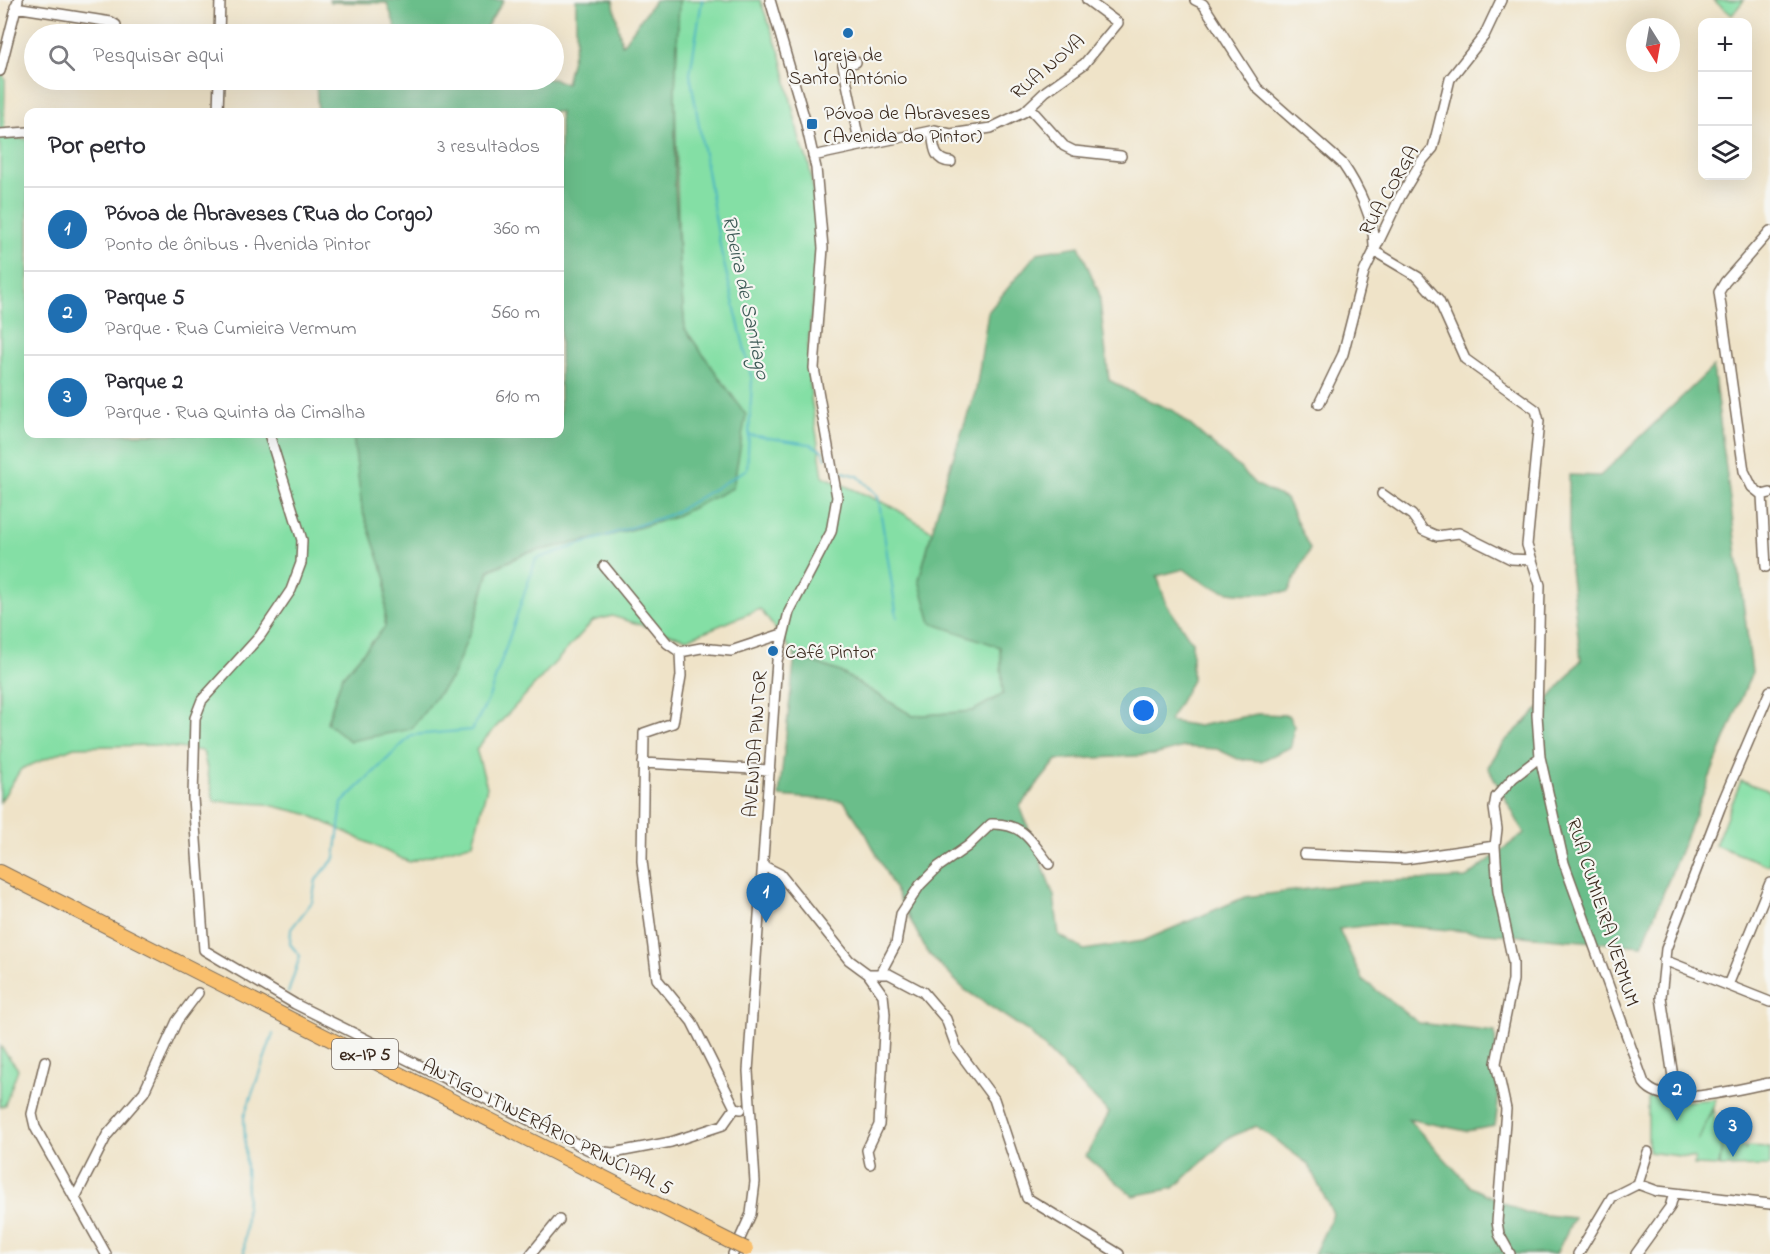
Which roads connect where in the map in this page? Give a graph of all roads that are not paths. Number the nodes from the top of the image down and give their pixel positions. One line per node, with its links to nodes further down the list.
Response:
1 (220, 0): 8 (street)
2 (770, 0): 18 (street, AVENIDA PINTOR)
3 (1087, 0): 12 (street, RUA NOVA)
4 (1195, 0): 22 (street)
5 (1501, 0): 22 (street, RUA CORGA)
6 (17, 4): 7 (street); 10 (street)
7 (114, 24)
8 (219, 24)
9 (856, 62): 17 (street)
10 (0, 71)
11 (219, 90): 13 (street)
12 (1029, 107): 14 (street, RUA NOVA); 19 (street)
13 (218, 108)
14 (932, 131): 17 (street, RUA NOVA); 20 (street)
15 (24, 132): 16 (street)
16 (0, 134)
17 (860, 145): 18 (street, RUA NOVA)
18 (813, 156): 30 (street, AVENIDA PINTOR)
19 (1122, 156)
20 (951, 162)
21 (1770, 231): 26 (street)
22 (1374, 251): 23 (street, RUA CORGA); 27 (street, RUA CUMIEIRA VERMUM)
23 (1319, 404)
24 (270, 438): 51 (street)
25 (1382, 494): 27 (street)
26 (1766, 494): 29 (street)
27 (1532, 560): 33 (street, RUA CUMIEIRA VERMUM)
28 (604, 566): 31 (street)
29 (1766, 567)
30 (782, 634): 31 (street); 35 (street, AVENIDA PINTOR)
31 (680, 652): 34 (street)
32 (1770, 691): 42 (street)
33 (1540, 757): 36 (street); 50 (street, RUA CUMIEIRA VERMUM)
34 (643, 763): 35 (street); 51 (street)
35 (770, 770): 39 (street, AVENIDA PINTOR)
36 (1495, 846): 37 (street); 65 (street)
37 (1304, 854)
38 (1049, 864): 44 (street)
39 (764, 866): 43 (street); 52 (street, AVENIDA PINTOR)
40 (0, 872): 60 (highway, ANTIGO ITINERÁRIO PRINCIPAL 5 / ex-IP 5)
41 (1770, 883): 45 (street)
42 (1664, 960): 45 (street); 50 (street)
43 (868, 974): 44 (street); 54 (street)
44 (880, 974): 64 (street)
45 (1728, 985): 47 (street)
46 (198, 993): 57 (street)
47 (1770, 1002)
48 (45, 1061): 57 (street)
49 (1770, 1083): 50 (street)
50 (1676, 1097)
51 (735, 1108): 52 (street)
52 (750, 1109): 60 (street, AVENIDA PINTOR)
53 (1648, 1152): 55 (street)
54 (870, 1164)
55 (1638, 1184): 56 (street); 66 (street)
56 (1674, 1193): 58 (street); 67 (street)
57 (75, 1198): 62 (street)
58 (1770, 1204)
59 (559, 1220): 63 (street)
60 (731, 1247): 61 (highway, ANTIGO ITINERÁRIO PRINCIPAL 5 / ex-IP 5, bridge)
61 (752, 1251)
62 (106, 1254)
63 (531, 1254)
64 (1119, 1254)
65 (1510, 1254)
66 (1578, 1254)
67 (1636, 1254)

